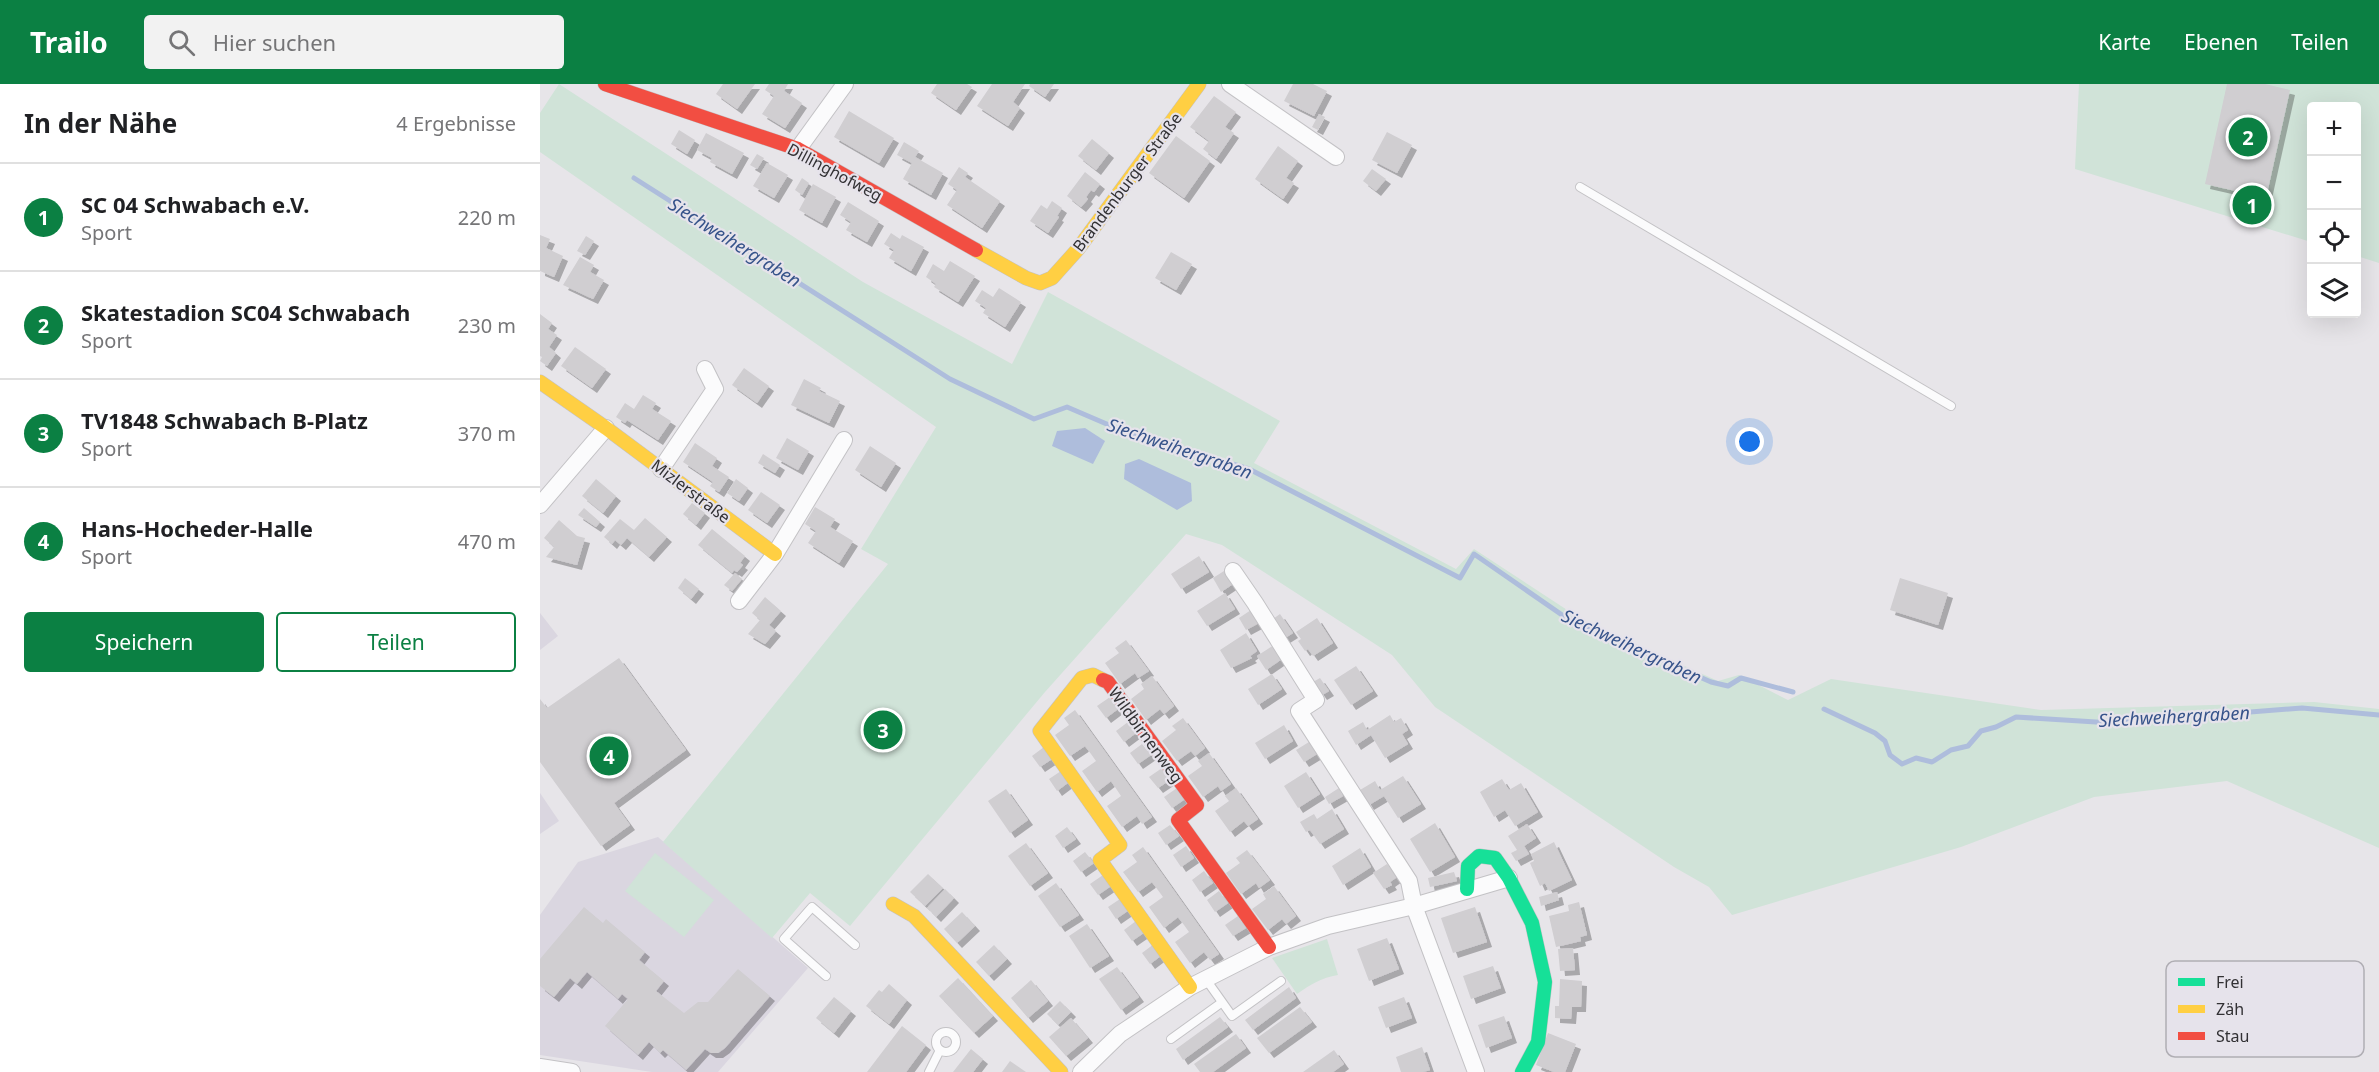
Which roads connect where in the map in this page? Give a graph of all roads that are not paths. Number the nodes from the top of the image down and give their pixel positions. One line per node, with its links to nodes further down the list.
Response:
1 (605, 84): 5 (street, Dillinghofweg)
2 (845, 84): 5 (street)
3 (1199, 84): 8 (street, Brandenburger Straße)
4 (1230, 84): 6 (street)
5 (798, 149): 8 (street, Dillinghofweg)
6 (1336, 157)
7 (1580, 187): 11 (lane)
8 (1052, 278)
9 (705, 369): 14 (street)
10 (540, 382): 12 (street, Mizlerstraße)
11 (1951, 406)
12 (606, 428): 14 (street, Mizlerstraße); 15 (street)
13 (844, 440): 16 (street)
14 (661, 469): 16 (street, Mizlerstraße)
15 (540, 505)
16 (775, 554): 18 (street)
17 (1233, 571): 22 (street)
18 (739, 601)
19 (1509, 878): 20 (street); 20 (street); 38 (street)
20 (1467, 889): 22 (street)
21 (893, 904): 35 (street)
22 (1414, 906): 24 (street); 37 (street)
23 (855, 945): 25 (lane)
24 (1269, 947): 26 (street); 28 (street, Wildbirnenweg)
25 (826, 976)
26 (1205, 978): 28 (street); 29 (lane)
27 (1281, 981): 29 (lane)
28 (1190, 987): 36 (street)
29 (1221, 1002): 30 (lane)
30 (1171, 1039)
31 (940, 1050): 34 (lane)
32 (540, 1067): 33 (street)
33 (572, 1072)
34 (929, 1072)
35 (1061, 1072)
36 (1081, 1072)
37 (1476, 1072)
38 (1522, 1072)

